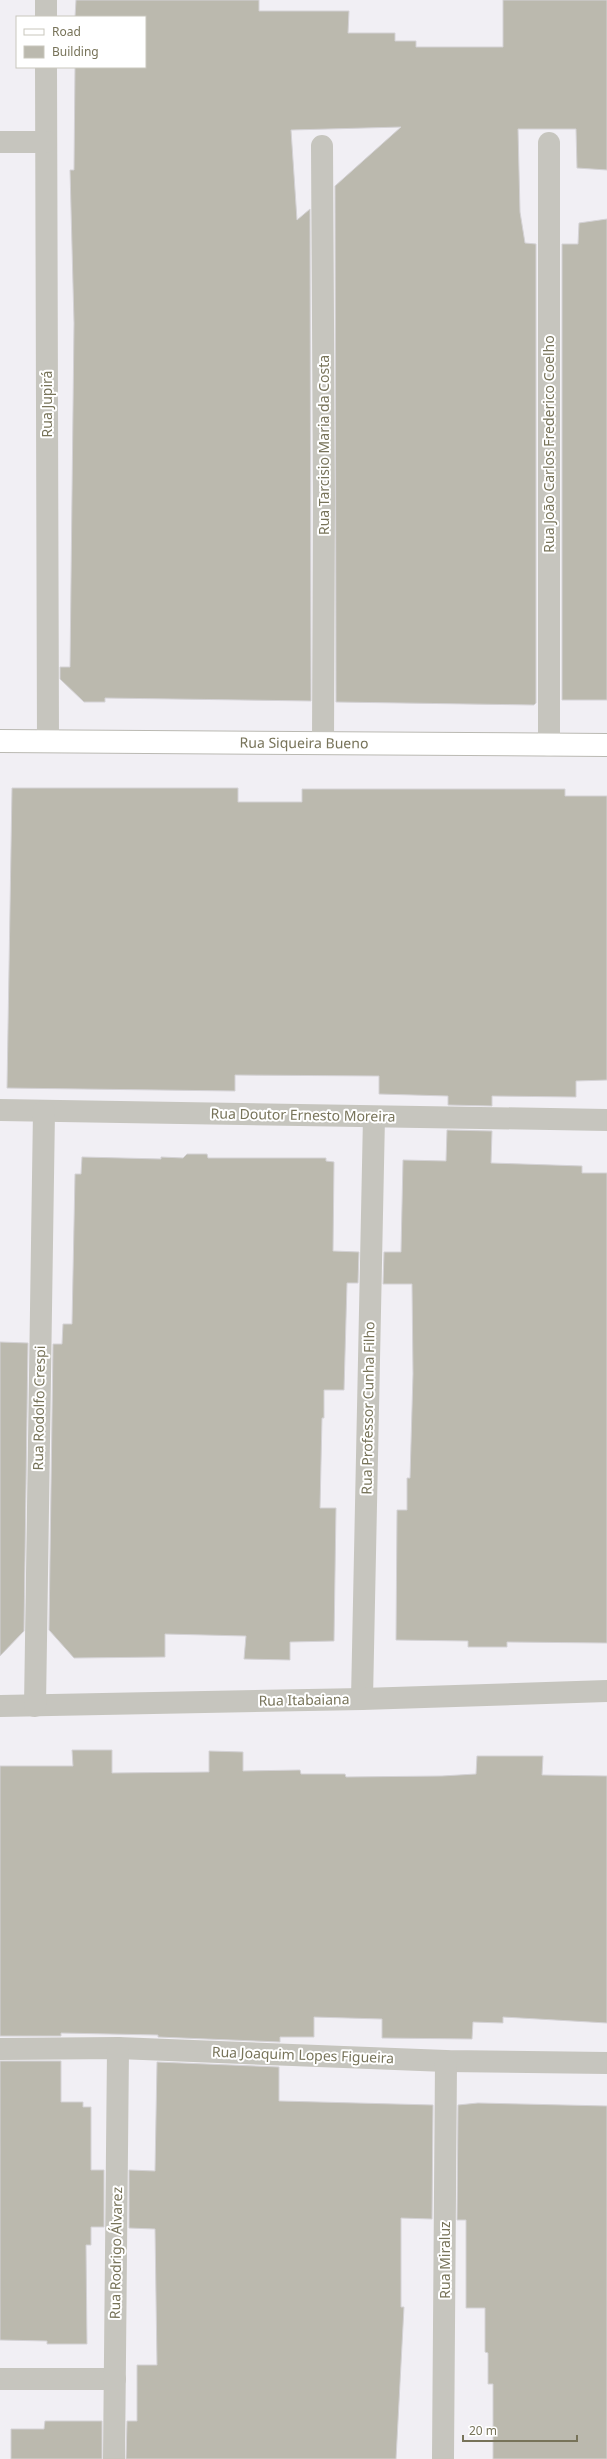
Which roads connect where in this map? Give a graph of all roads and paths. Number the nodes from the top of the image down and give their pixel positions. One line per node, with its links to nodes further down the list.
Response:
1 (46, 0): 2 (street)
2 (46, 16)
3 (46, 68): 5 (street, Rua Jupirá)
4 (0, 142): 5 (street)
5 (46, 142): 9 (street, Rua Jupirá)
6 (549, 143): 11 (street, Rua João Carlos Frederico Coelho)
7 (322, 146): 10 (street, Rua Tarcisio Maria da Costa)
8 (0, 741): 9 (main road, Rua Siqueira Bueno)
9 (48, 741): 10 (main road, Rua Siqueira Bueno)
10 (323, 743): 11 (main road, Rua Siqueira Bueno)
11 (548, 745): 12 (main road, Rua Siqueira Bueno)
12 (607, 745)
13 (0, 1110): 14 (street, Rua Doutor Ernesto Moreira)
14 (44, 1111): 15 (street, Rua Doutor Ernesto Moreira); 20 (street, Rua Rodolfo Crespi)
15 (374, 1117): 16 (street, Rua Doutor Ernesto Moreira); 18 (street, Rua Professor Cunha Filho)
16 (607, 1120)
17 (607, 1691): 18 (street, Rua Itabaiana)
18 (362, 1699): 20 (street, Rua Itabaiana)
19 (0, 1706): 20 (street, Rua Itabaiana)
20 (35, 1706)
21 (118, 2048): 22 (street, Rua Joaquim Lopes Figueira); 23 (street, Rua Joaquim Lopes Figueira); 26 (street, Rua Rodrigo Álvarez)
22 (0, 2049)
23 (446, 2061): 24 (street, Rua Joaquim Lopes Figueira); 28 (street, Rua Miraluz)
24 (607, 2063)
25 (0, 2379): 26 (street)
26 (114, 2379): 27 (street, Rua Rodrigo Álvarez)
27 (114, 2459)
28 (443, 2459)

